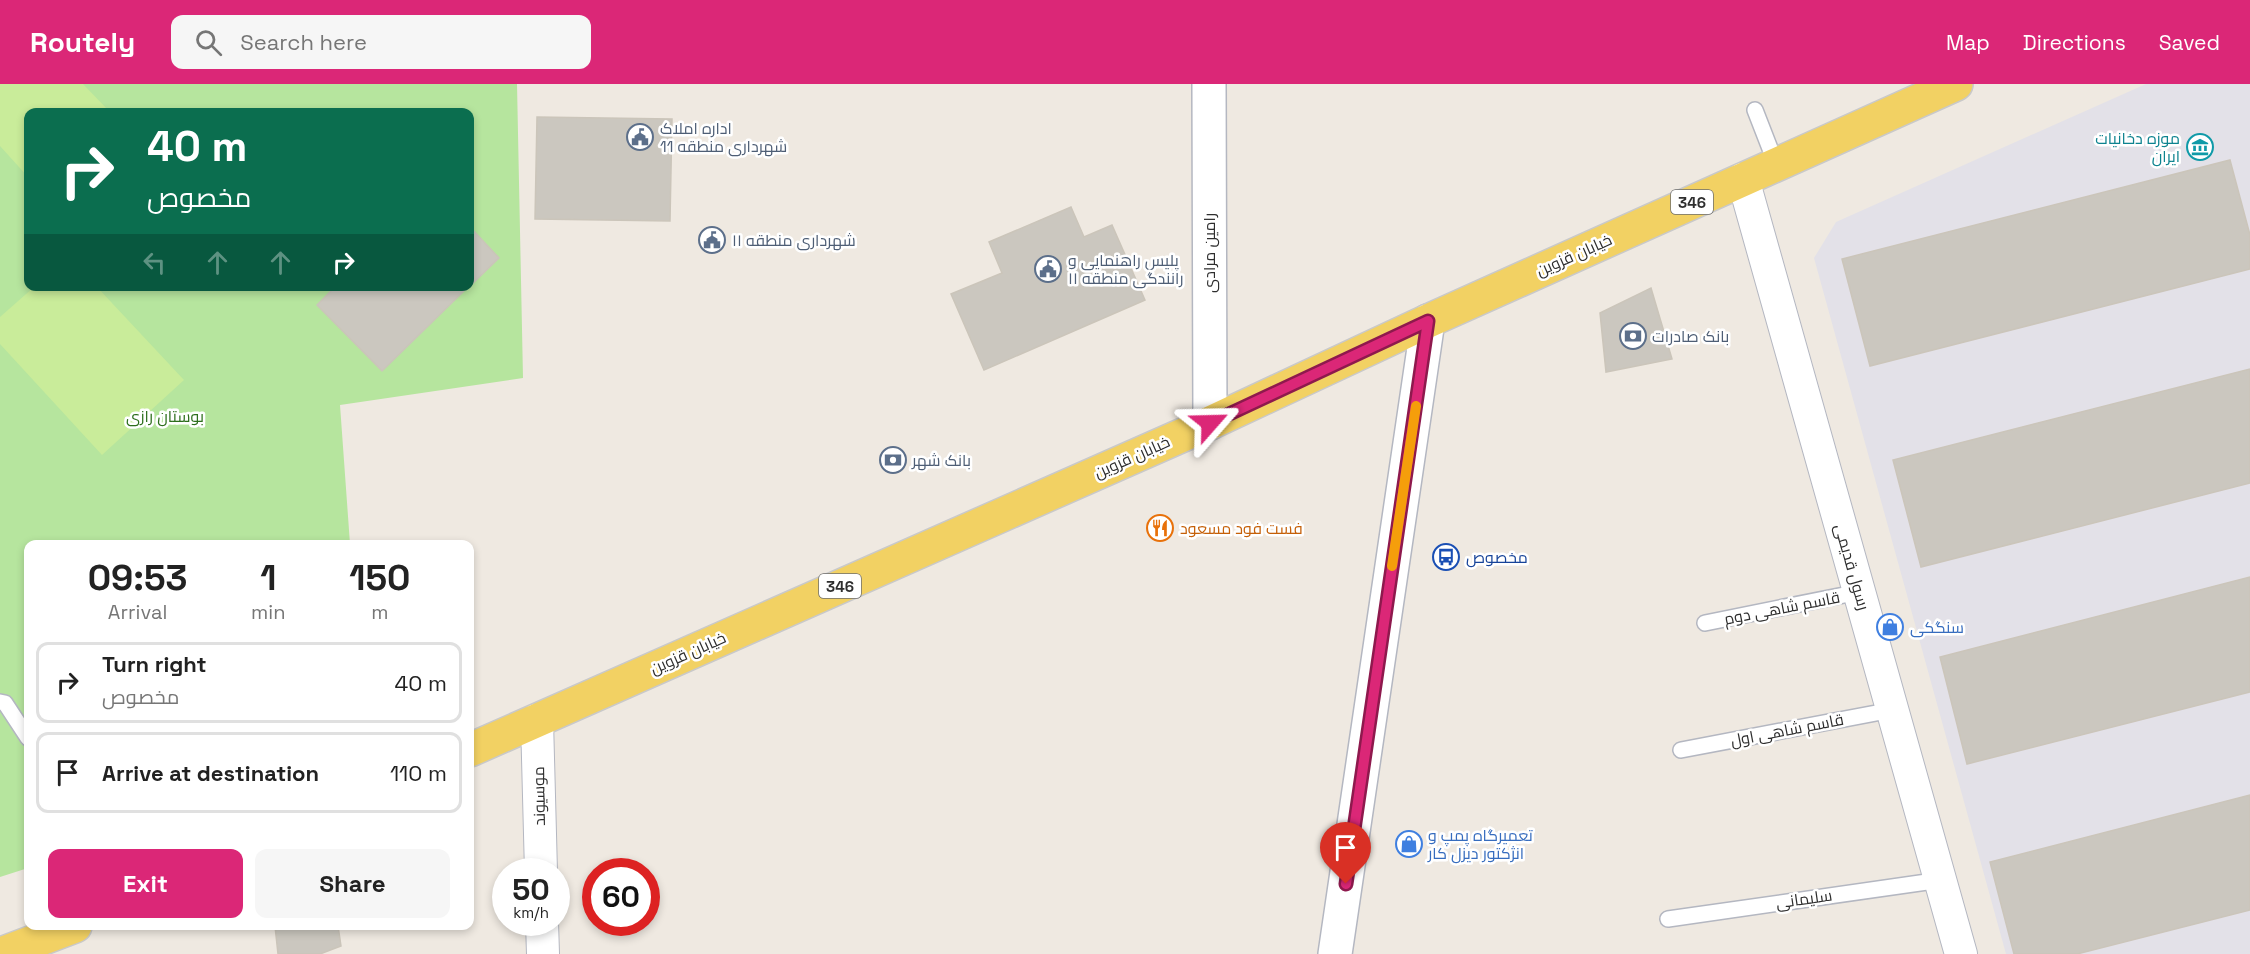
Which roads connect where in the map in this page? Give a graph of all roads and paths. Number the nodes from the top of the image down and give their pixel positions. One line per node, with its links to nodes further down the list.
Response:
1 (1209, 84): 7 (main road, رامین مرادی)
2 (1956, 84): 4 (main road, خیابان قزوین / 346)
3 (1755, 110): 4 (lane)
4 (1776, 164): 5 (main road, خیابان قزوین / 346)
5 (1743, 179): 6 (main road, خیابان قزوین / 346); 8 (street, رسول قدیمی)
6 (1428, 321): 7 (main road, خیابان قزوین / 346); 23 (main road)
7 (1210, 423): 12 (main road, خیابان قزوین / 346)
8 (1859, 592): 9 (lane, قاسم شاهی دوم); 11 (street, رسول قدیمی)
9 (1705, 623)
10 (0, 702): 13 (lane)
11 (1892, 710): 15 (lane, قاسم شاهی اول); 17 (street, رسول قدیمی)
12 (537, 720): 14 (main road, خیابان قزوین / 346); 16 (street, موسیوند)
13 (24, 732)
14 (474, 748)
15 (1681, 750)
16 (541, 858)
17 (1941, 880): 18 (lane, سلیمانی); 24 (street, رسول قدیمی)
18 (1668, 919)
19 (64, 930): 21 (main road)
20 (542, 936): 22 (street)
21 (1, 954)
22 (543, 954)
23 (1335, 954)
24 (1961, 954)

